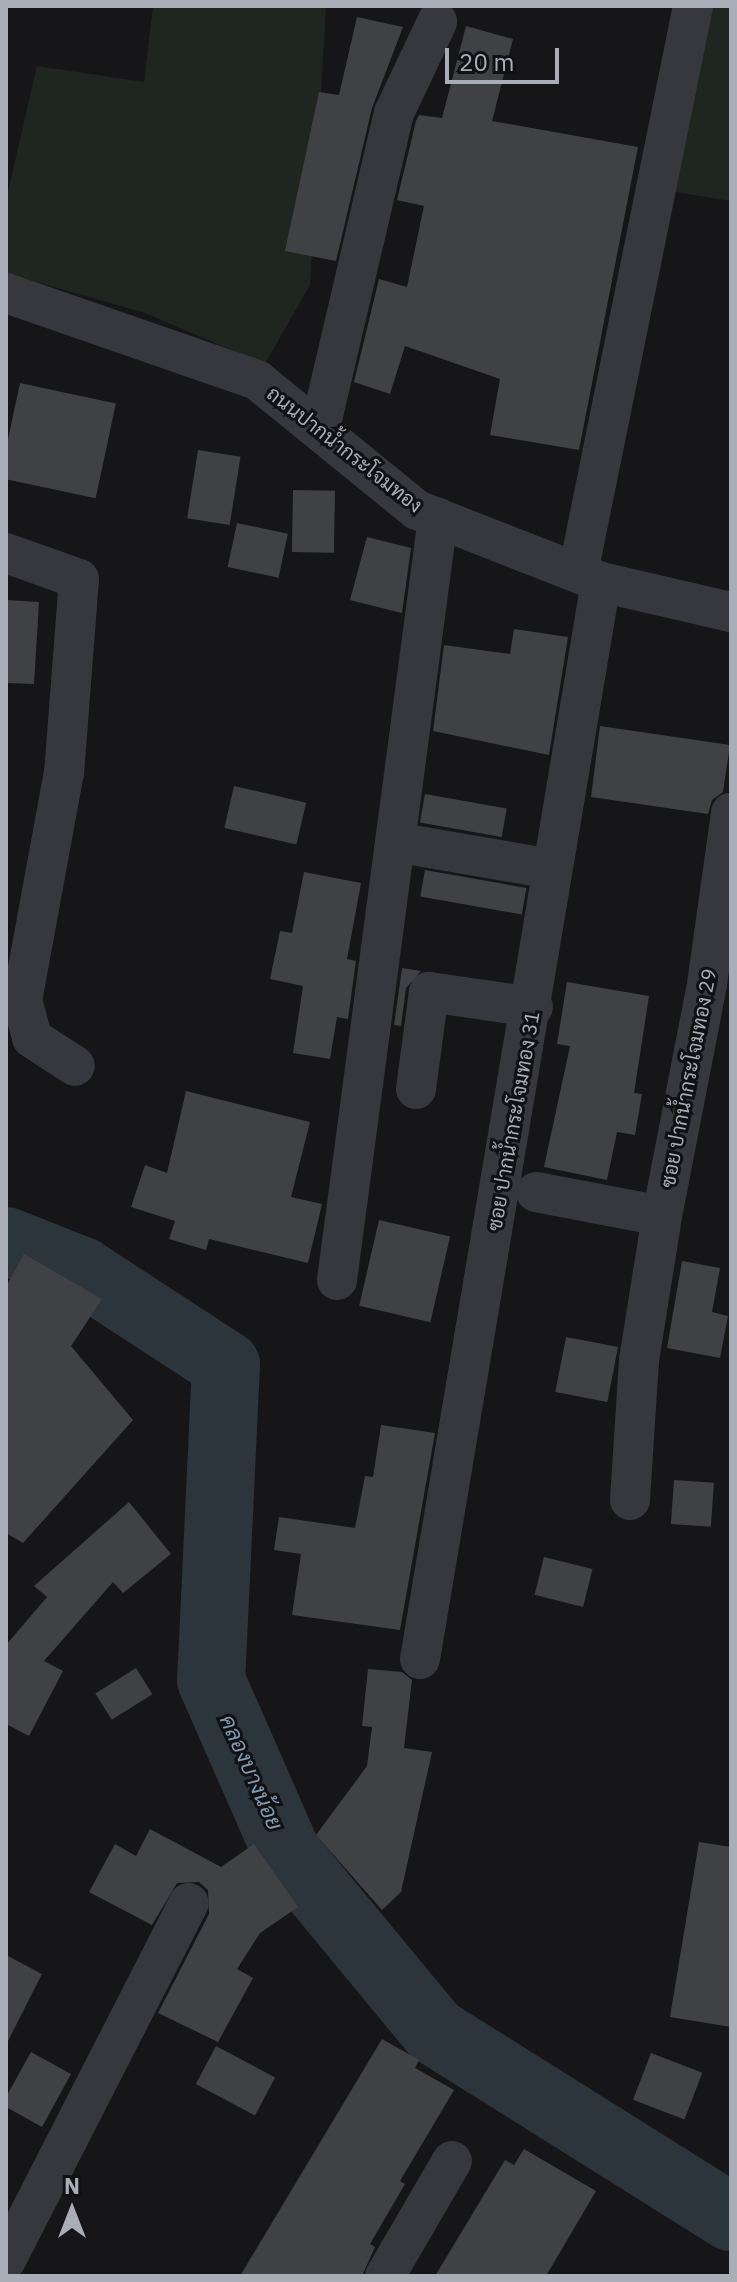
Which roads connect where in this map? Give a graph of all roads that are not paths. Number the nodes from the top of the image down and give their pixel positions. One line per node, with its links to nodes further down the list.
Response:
1 (693, 6): 7 (street, ซอย ปากน้ำกระโจมทอง 31)
2 (437, 22): 4 (street)
3 (6, 293): 4 (street, ถนนปากน้ำกระโจมทอง)
4 (320, 428): 5 (street, ถนนปากน้ำกระโจมทอง)
5 (438, 518): 7 (street, ถนนปากน้ำกระโจมทอง); 10 (street)
6 (6, 553): 13 (street)
7 (590, 578): 8 (street, ถนนปากน้ำกระโจมทอง); 11 (street, ซอย ปากน้ำกระโจมทอง 31)
8 (731, 612)
9 (731, 813): 16 (street, ซอย ปากน้ำกระโจมทอง 29)
10 (395, 842): 11 (street); 17 (street)
11 (552, 869): 12 (street, ซอย ปากน้ำกระโจมทอง 31)
12 (533, 1007): 14 (street); 19 (street, ซอย ปากน้ำกระโจมทอง 31)
13 (75, 1066)
14 (416, 1089)
15 (536, 1192): 16 (street, ซอย ปากน้ำกระโจมทอง 29)
16 (662, 1216): 18 (street)
17 (337, 1280)
18 (630, 1500)
19 (420, 1659)
20 (189, 1903): 22 (street)
21 (452, 2161): 23 (street)
22 (6, 2260)
23 (385, 2276)

